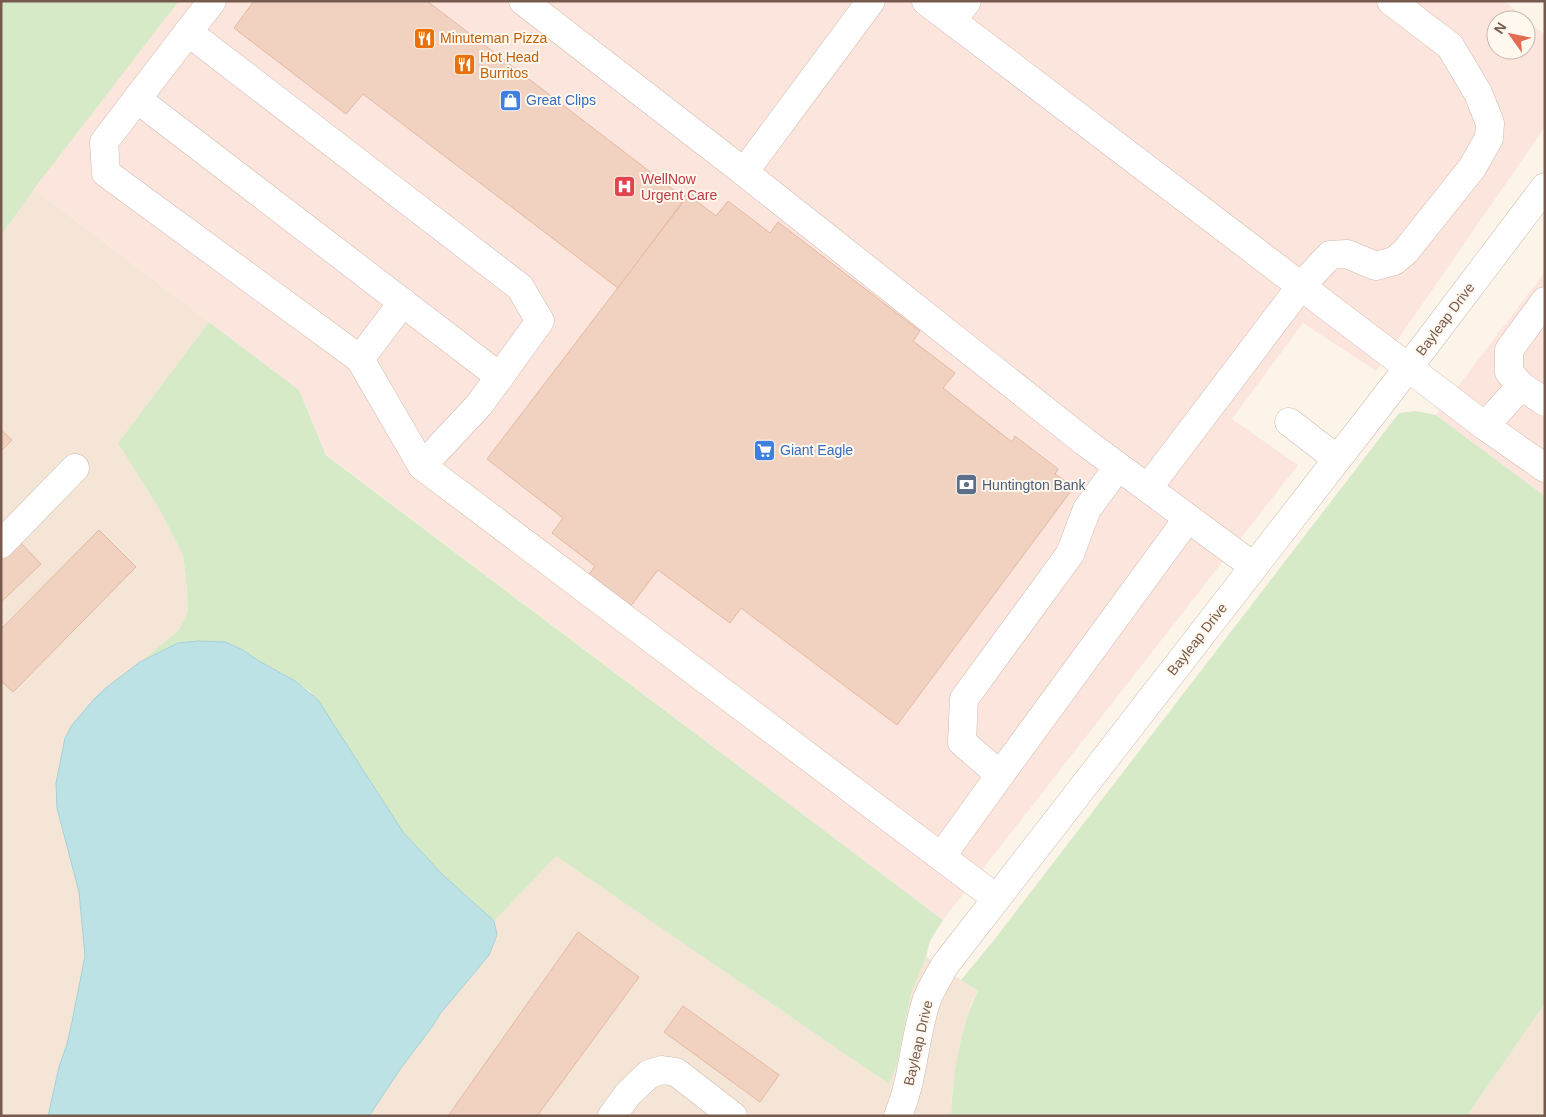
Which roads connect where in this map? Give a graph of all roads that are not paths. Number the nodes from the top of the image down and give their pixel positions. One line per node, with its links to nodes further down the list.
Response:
1 (212, 1): 7 (street)
2 (523, 1): 9 (street)
3 (871, 1): 9 (street)
4 (926, 1): 6 (street)
5 (1391, 1): 11 (street)
6 (960, 11): 11 (street)
7 (188, 32): 8 (street); 16 (street)
8 (137, 99): 13 (street); 14 (street)
9 (744, 172): 22 (street)
10 (1545, 187): 15 (street, Bayleap Drive)
11 (1301, 286): 15 (street); 25 (street)
12 (1545, 301): 17 (street)
13 (403, 302): 14 (street); 16 (street)
14 (360, 359): 21 (street)
15 (1408, 368): 19 (street); 20 (street, Bayleap Drive)
16 (500, 377): 21 (street)
17 (1537, 393): 19 (street)
18 (1289, 422): 20 (street)
19 (1485, 426): 24 (street)
20 (1336, 459): 28 (street, Bayleap Drive)
21 (422, 466): 30 (street)
22 (1118, 467): 25 (street); 29 (street)
23 (75, 468): 27 (street)
24 (1545, 468)
25 (1148, 488): 26 (street)
26 (1188, 518): 28 (street); 29 (street)
27 (1, 544)
28 (1253, 566): 31 (street, Bayleap Drive)
29 (1000, 775): 30 (street)
30 (942, 857): 31 (street)
31 (996, 898): 34 (street, Bayleap Drive)
32 (612, 1116): 33 (street)
33 (733, 1116)
34 (898, 1116)

